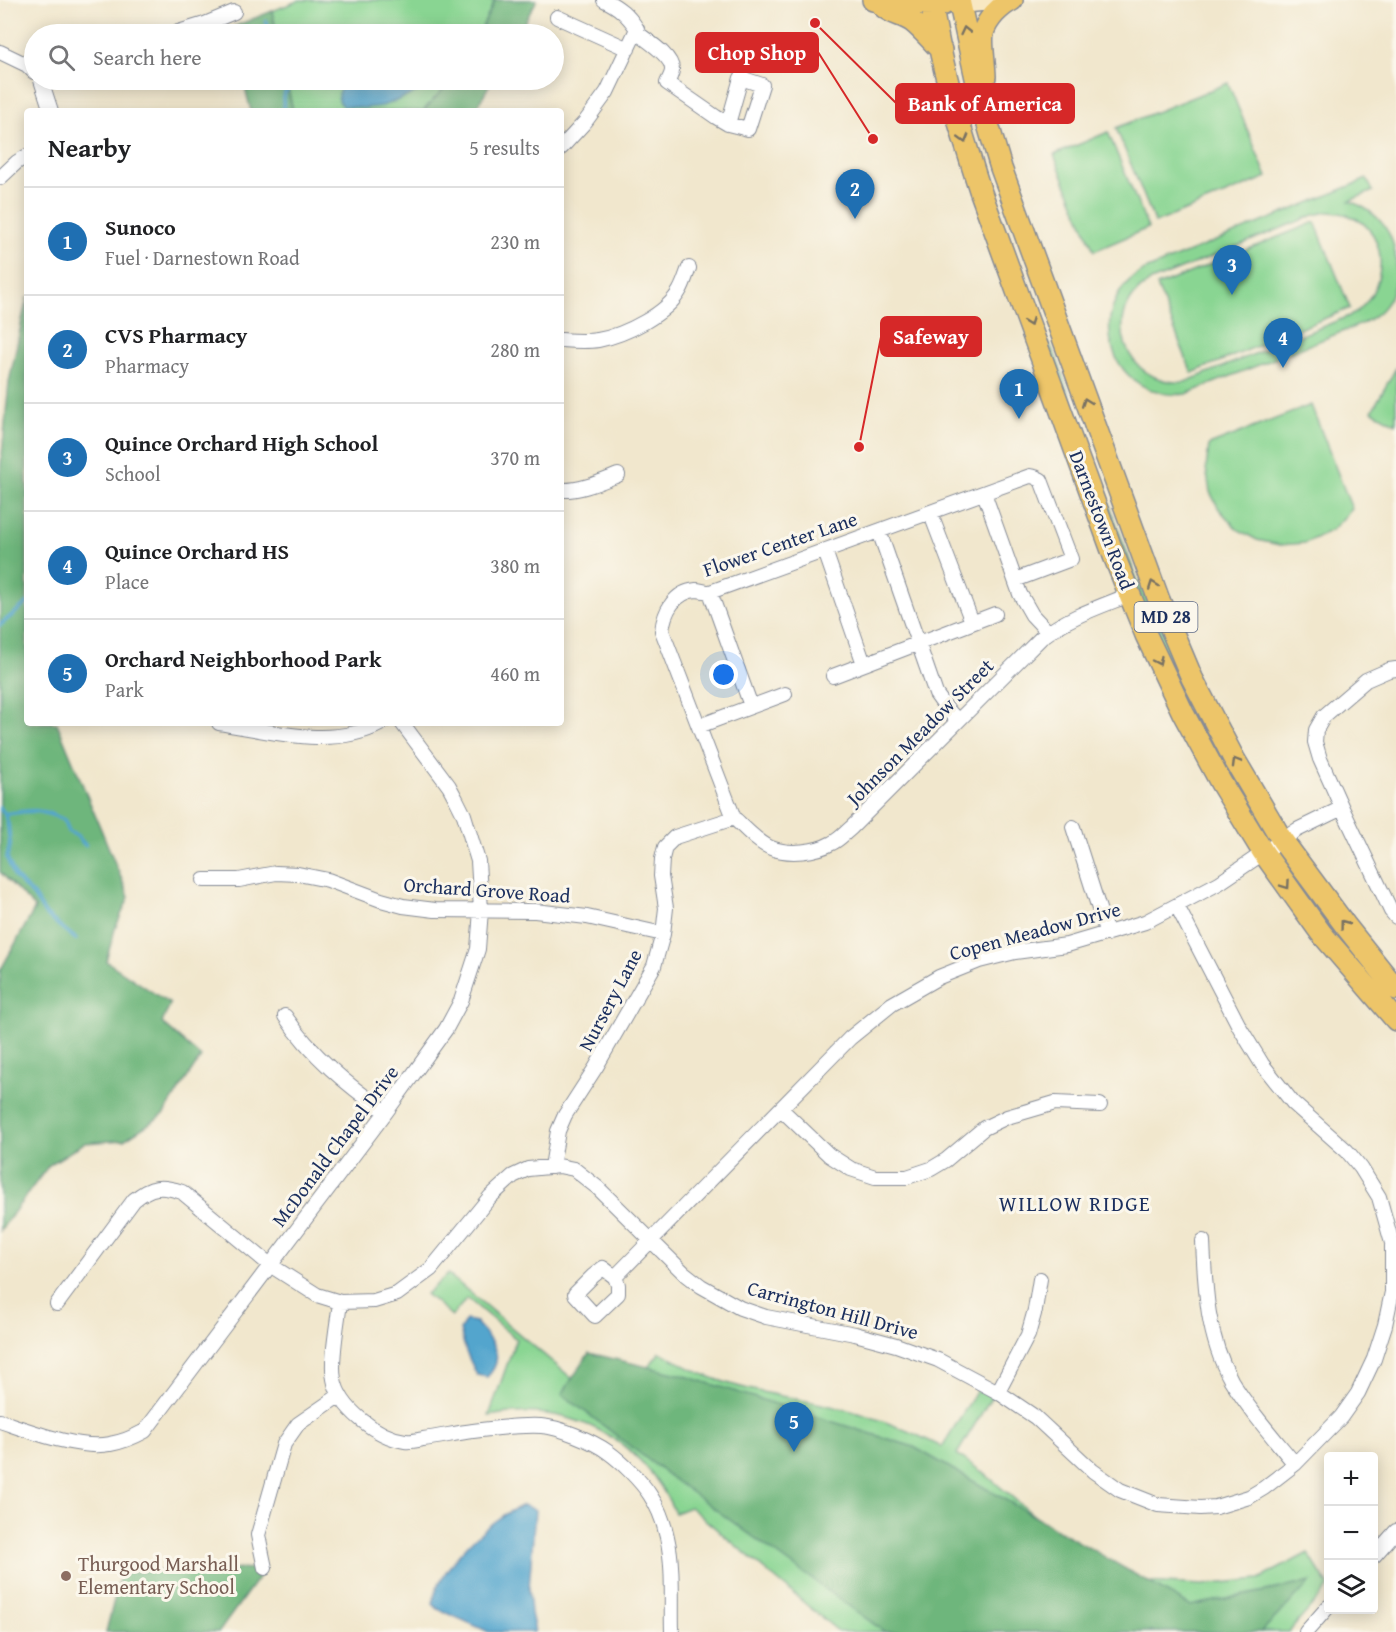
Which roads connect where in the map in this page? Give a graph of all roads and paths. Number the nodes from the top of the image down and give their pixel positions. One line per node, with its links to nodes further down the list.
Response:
1 (604, 0): 10 (street)
2 (1002, 0): 6 (street)
3 (1012, 0): 16 (main road)
4 (876, 1): 5 (main road); 12 (main road)
5 (931, 2): 6 (main road); 12 (main road, Darnestown Road / MD 28)
6 (959, 2): 16 (main road, Darnestown Road / MD 28, one-way to 6)
7 (234, 12): 9 (street)
8 (557, 17): 11 (street)
9 (205, 24)
10 (636, 32): 11 (street); 18 (street)
11 (628, 49): 19 (street)
12 (941, 50): 32 (main road, Darnestown Road / MD 28, one-way to 32)
13 (0, 52): 14 (street)
14 (24, 64)
15 (44, 90): 17 (street)
16 (981, 101): 50 (main road, Darnestown Road / MD 28, one-way to 16)
17 (50, 108)
18 (728, 124)
19 (564, 145)
20 (24, 158): 21 (street)
21 (0, 178)
22 (689, 268): 23 (street)
23 (564, 340)
24 (618, 475): 25 (street)
25 (564, 489)
26 (984, 493): 27 (street, Flower Center Lane); 30 (street); 30 (street)
27 (930, 512): 28 (street, Flower Center Lane); 34 (street)
28 (879, 531): 29 (street, Flower Center Lane); 36 (street)
29 (825, 551): 31 (street, Flower Center Lane); 37 (street)
30 (1015, 580): 35 (street)
31 (710, 592): 41 (street); 46 (street, Flower Center Lane)
32 (1130, 595): 35 (street, Johnson Meadow Street); 51 (main road, Darnestown Road / MD 28, one-way to 51)
33 (995, 614): 34 (street)
34 (972, 622): 36 (street)
35 (1048, 632): 42 (street, Johnson Meadow Street)
36 (918, 643): 37 (street); 42 (street)
37 (864, 664): 39 (street)
38 (1396, 669): 47 (street)
39 (832, 676)
40 (785, 694): 41 (street)
41 (751, 706): 46 (street)
42 (958, 721): 48 (street, Johnson Meadow Street)
43 (238, 726): 44 (street)
44 (375, 726)
45 (404, 726): 54 (street, McDonald Chapel Drive)
46 (699, 726): 48 (street, Flower Center Lane)
47 (1342, 808): 50 (street, Copen Meadow Drive); 55 (street)
48 (734, 818): 56 (street, Nursery Lane)
49 (1073, 828): 57 (street)
50 (1282, 840): 51 (street, Copen Meadow Drive); 58 (main road, Darnestown Road / MD 28, one-way to 50)
51 (1263, 852): 53 (street, Copen Meadow Drive); 60 (main road, Darnestown Road / MD 28, one-way to 60)
52 (204, 880): 54 (street, Orchard Grove Road)
53 (1177, 906): 57 (street, Copen Meadow Drive); 75 (street, Carrington Hill Drive)
54 (481, 910): 56 (street, Orchard Grove Road); 63 (street, McDonald Chapel Drive)
55 (1396, 917)
56 (663, 934): 64 (street, Nursery Lane)
57 (1107, 934): 62 (street, Copen Meadow Drive)
58 (1396, 989)
59 (285, 1016): 63 (street)
60 (1396, 1020)
61 (1100, 1105): 62 (street)
62 (781, 1109): 65 (street, Copen Meadow Drive)
63 (386, 1112): 67 (street, McDonald Chapel Drive)
64 (552, 1167): 65 (street, Carrington Hill Drive); 70 (street, Carrington Hill Drive)
65 (650, 1241): 68 (street, Copen Meadow Drive); 72 (street, Carrington Hill Drive)
66 (1203, 1241): 75 (street)
67 (270, 1265): 70 (street, Carrington Hill Drive); 71 (street, Carrington Hill Drive); 74 (street, McDonald Chapel Drive)
68 (615, 1277)
69 (1040, 1279): 72 (street)
70 (340, 1302): 73 (street)
71 (57, 1304)
72 (998, 1392): 75 (street, Carrington Hill Drive)
73 (340, 1395): 78 (street); 80 (street)
74 (0, 1421)
75 (1295, 1464)
76 (1396, 1531): 77 (street)
77 (1378, 1551)
78 (265, 1568)
79 (1324, 1612): 81 (street)
80 (672, 1632)
81 (1306, 1632)

